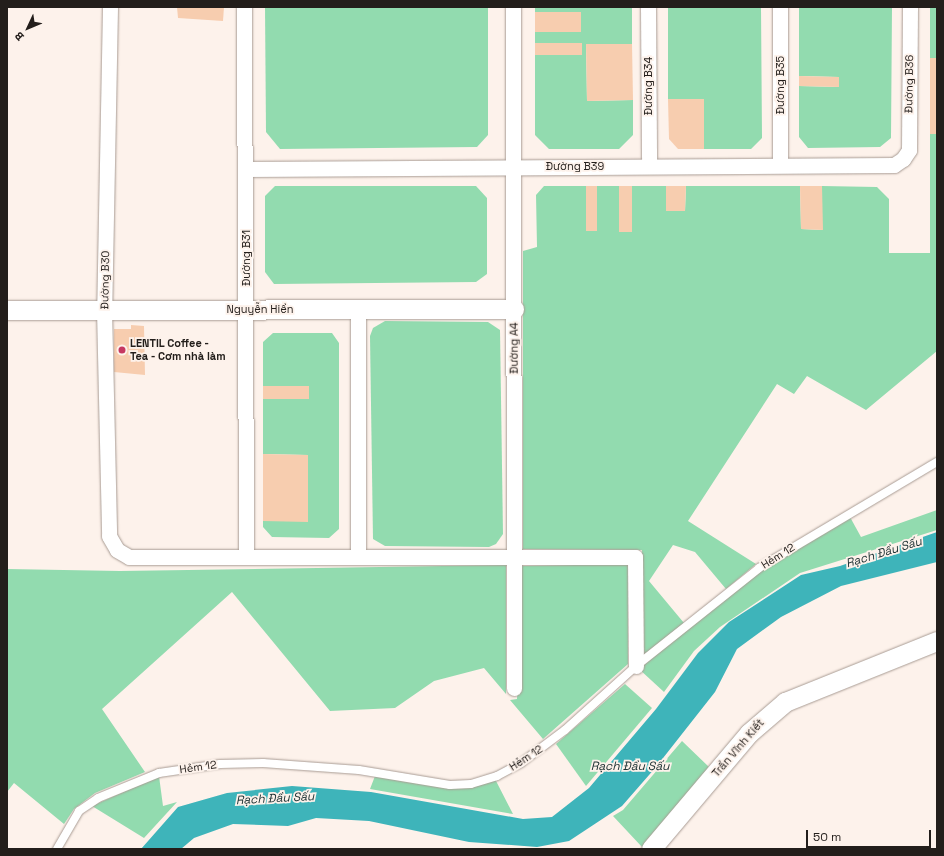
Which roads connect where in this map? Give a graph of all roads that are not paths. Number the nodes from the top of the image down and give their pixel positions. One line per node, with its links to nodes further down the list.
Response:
1 (110, 7): 12 (street, Đường B30)
2 (244, 7): 11 (street, Đường B31)
3 (513, 7): 9 (street, Đường A4)
4 (648, 7): 10 (street, Đường B34)
5 (780, 7): 8 (street, Đường B35)
6 (910, 7): 7 (street, Đường B36)
7 (903, 159): 8 (street, Đường B39)
8 (780, 164): 10 (street, Đường B39)
9 (514, 166): 10 (street, Đường B39); 11 (street, Đường B39); 14 (street, Đường A4)
10 (649, 166)
11 (246, 169): 16 (street, Đường B31)
12 (104, 309): 15 (street, Nguyễn Hiền); 16 (street, Nguyễn Hiền); 18 (street, Đường B30)
13 (358, 309): 14 (street, Nguyễn Hiền); 16 (street, Nguyễn Hiền); 19 (street)
14 (514, 309): 20 (street, Đường A4)
15 (7, 310)
16 (246, 310): 18 (street, Đường B31)
17 (937, 462): 22 (lane, Hẻm 12)
18 (246, 556): 19 (street)
19 (358, 557): 20 (street)
20 (514, 557): 22 (street); 23 (street, Đường A4)
21 (937, 641): 25 (street, Trần Vĩnh Kiết)
22 (636, 666): 24 (lane, Hẻm 12)
23 (514, 688)
24 (57, 849)
25 (651, 849)

